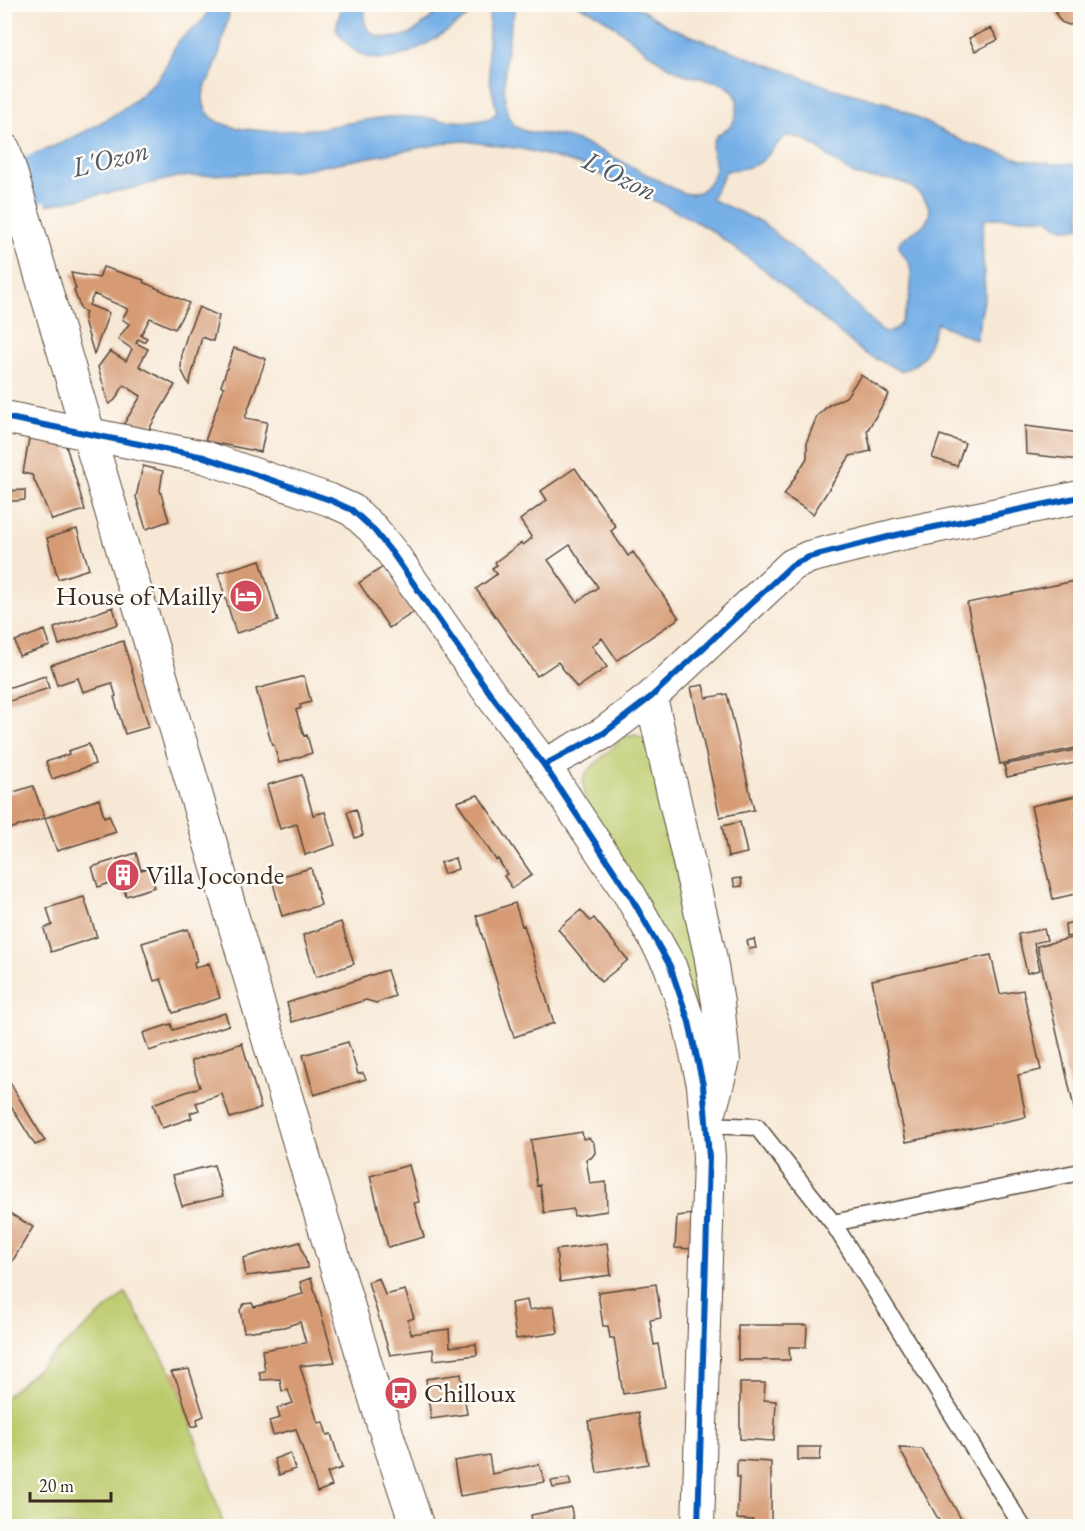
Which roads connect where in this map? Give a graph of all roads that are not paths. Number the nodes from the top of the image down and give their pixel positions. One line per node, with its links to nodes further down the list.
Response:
1 (4, 150): 3 (main road)
2 (4, 417): 3 (street)
3 (89, 433): 6 (street); 10 (main road)
4 (1080, 497): 5 (street)
5 (651, 697): 6 (street); 7 (street)
6 (544, 765): 7 (street)
7 (706, 1125): 9 (lane); 11 (street)
8 (1080, 1172): 9 (lane)
9 (834, 1223): 12 (lane)
10 (417, 1527)
11 (698, 1527)
12 (1022, 1527)

